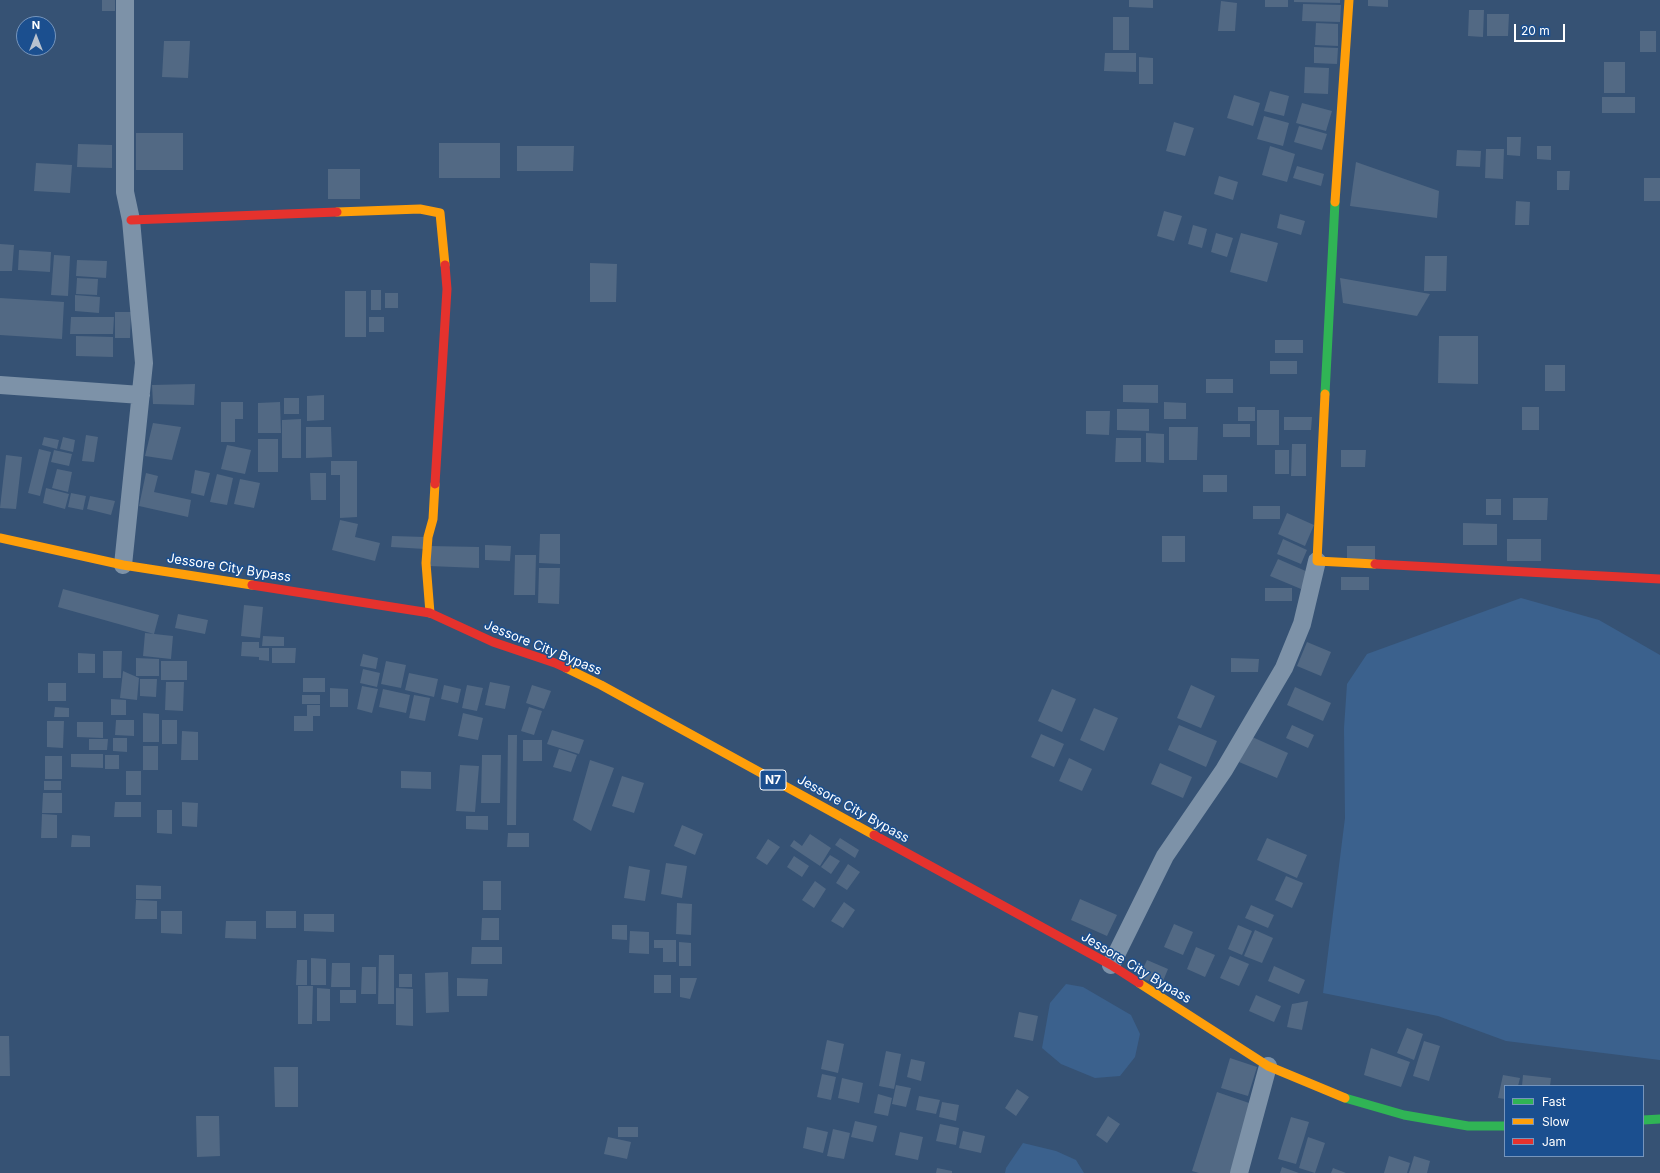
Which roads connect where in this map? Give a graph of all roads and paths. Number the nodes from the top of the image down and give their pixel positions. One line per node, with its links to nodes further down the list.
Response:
1 (124, 0): 3 (street)
2 (1349, 0): 7 (main road)
3 (131, 220): 5 (street); 10 (main road)
4 (0, 385): 5 (street)
5 (141, 395): 8 (street)
6 (0, 538): 8 (main road, Jessore City Bypass / N7)
7 (1317, 561): 9 (main road); 11 (street)
8 (124, 565): 10 (main road, Jessore City Bypass / N7)
9 (1660, 579)
10 (430, 613): 11 (main road, Jessore City Bypass / N7)
11 (1110, 965): 12 (main road, Jessore City Bypass / N7)
12 (1268, 1066): 15 (main road, Jessore City Bypass / N7); 16 (street)
13 (1644, 1120): 14 (main road)
14 (1660, 1120)
15 (1504, 1126)
16 (1239, 1173)

